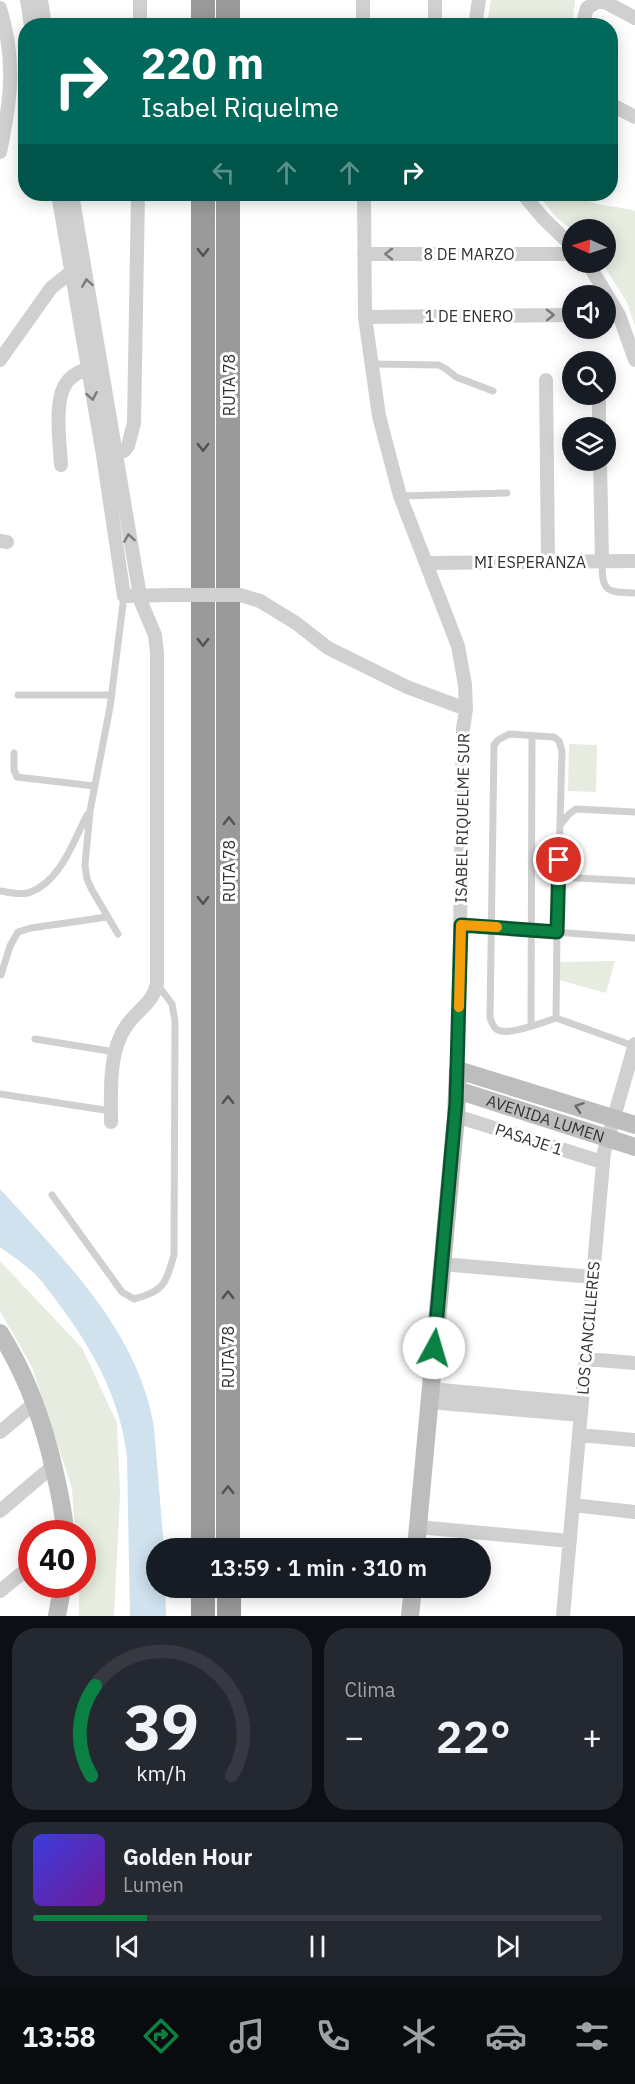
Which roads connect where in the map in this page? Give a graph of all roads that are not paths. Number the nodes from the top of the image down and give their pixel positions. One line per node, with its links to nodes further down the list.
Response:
1 (27, 0): 10 (street)
2 (41, 0): 11 (street)
3 (140, 0): 12 (street)
4 (203, 0): 13 (highway)
5 (228, 0): 14 (highway)
6 (363, 0): 15 (street)
7 (435, 0): 16 (street)
8 (479, 0): 17 (street)
9 (0, 8): 22 (street)
10 (30, 18)
11 (44, 18)
12 (140, 18)
13 (203, 18)
14 (228, 18)
15 (363, 18)
16 (435, 18)
17 (477, 18)
18 (584, 18): 19 (street)
19 (635, 18)
20 (618, 108): 21 (street)
21 (635, 117)
22 (0, 152)
23 (60, 201): 33 (street)
24 (73, 201): 33 (street)
25 (138, 201): 45 (street)
26 (203, 201): 111 (highway, RUTA 78, one-way to 111)
27 (228, 201): 112 (highway, RUTA 78, one-way to 27)
28 (363, 201): 31 (street, ISABEL RIQUELME SUR)
29 (529, 201): 30 (street)
30 (562, 236)
31 (364, 254): 32 (street, 8 DE MARZO, one-way to 31); 36 (street, ISABEL RIQUELME SUR)
32 (562, 254)
33 (76, 255): 34 (street); 37 (street, one-way to 33)
34 (71, 272): 37 (street); 39 (street)
35 (562, 315): 36 (street, 1 DE ENERO, one-way to 35)
36 (365, 317): 41 (street, ISABEL RIQUELME SUR)
37 (86, 318): 42 (street); 45 (street)
38 (616, 321): 40 (street)
39 (0, 360)
40 (635, 360)
41 (371, 364): 44 (lane); 49 (street, ISABEL RIQUELME SUR)
42 (87, 369): 45 (street, one-way to 45); 46 (street)
43 (546, 380): 51 (street)
44 (493, 391)
45 (110, 454): 55 (street, one-way to 45); 56 (street)
46 (61, 465)
47 (600, 471): 52 (street)
48 (507, 493): 49 (lane)
49 (400, 496): 53 (street, ISABEL RIQUELME SUR)
50 (635, 561): 52 (street, MI ESPERANZA)
51 (548, 562): 52 (street, MI ESPERANZA); 53 (street, MI ESPERANZA)
52 (602, 562): 54 (lane)
53 (426, 563): 59 (street, ISABEL RIQUELME SUR)
54 (635, 593)
55 (140, 595): 56 (street); 59 (street, bridge); 77 (street)
56 (124, 596): 58 (lane)
57 (18, 695): 58 (lane)
58 (112, 695): 62 (lane)
59 (466, 709): 70 (street, ISABEL RIQUELME SUR)
60 (532, 736): 65 (lane); 71 (lane); 72 (lane)
61 (15, 753): 62 (lane)
62 (94, 786): 63 (lane)
63 (90, 811): 68 (lane); 69 (lane)
64 (635, 812): 65 (lane)
65 (560, 825): 66 (lane)
66 (558, 877): 67 (lane); 73 (lane)
67 (635, 881)
68 (0, 891)
69 (108, 917): 74 (lane); 76 (lane)
70 (461, 925): 71 (lane); 83 (street, ISABEL RIQUELME SUR)
71 (491, 926): 72 (lane); 79 (lane)
72 (530, 930): 73 (lane); 79 (lane)
73 (557, 932): 75 (lane); 78 (lane)
74 (118, 934)
75 (635, 938)
76 (1, 975)
77 (157, 984): 82 (street); 93 (lane)
78 (556, 1018): 79 (lane); 81 (lane)
79 (531, 1026)
80 (35, 1039): 82 (lane)
81 (635, 1045): 88 (street, LOS CANCILLERES)
82 (115, 1053): 87 (street)
83 (458, 1070): 84 (street, ISABEL RIQUELME SUR); 88 (street, AVENIDA LUMEN, one-way to 83)
84 (457, 1090): 86 (street, ISABEL RIQUELME SUR); 90 (street, AVENIDA LUMEN)
85 (0, 1094): 87 (lane)
86 (456, 1116): 92 (street, PASAJE 1); 94 (street, ISABEL RIQUELME SUR)
87 (111, 1117)
88 (612, 1118): 89 (street, AVENIDA LUMEN); 90 (street, LOS CANCILLERES)
89 (635, 1125)
90 (606, 1138): 91 (street, AVENIDA LUMEN); 92 (street, LOS CANCILLERES)
91 (635, 1147)
92 (602, 1162): 95 (street, LOS CANCILLERES)
93 (52, 1195)
94 (442, 1264): 95 (street); 99 (street, ISABEL RIQUELME SUR)
95 (593, 1277): 97 (street, LOS CANCILLERES)
96 (3, 1345): 100 (street)
97 (586, 1359): 98 (street); 101 (street, LOS CANCILLERES)
98 (635, 1363)
99 (430, 1396): 101 (street); 110 (street, ISABEL RIQUELME SUR)
100 (36, 1402): 102 (street); 105 (street)
101 (581, 1409): 103 (street, LOS CANCILLERES)
102 (0, 1432)
103 (579, 1435): 104 (street); 106 (street, LOS CANCILLERES)
104 (635, 1440)
105 (53, 1466): 107 (street); 109 (street)
106 (573, 1505): 108 (street); 114 (street, LOS CANCILLERES)
107 (0, 1511)
108 (635, 1512)
109 (64, 1520)
110 (418, 1527): 113 (street, ISABEL RIQUELME SUR); 114 (street)
111 (203, 1538)
112 (228, 1538)
113 (417, 1538)
114 (570, 1541): 127 (street, LOS CANCILLERES)
115 (18, 1576): 116 (street)
116 (0, 1591)
117 (60, 1598): 122 (street)
118 (65, 1598): 123 (street)
119 (203, 1598): 124 (highway)
120 (228, 1598): 125 (highway)
121 (412, 1598): 126 (street)
122 (57, 1616)
123 (68, 1616)
124 (203, 1616)
125 (229, 1616)
126 (410, 1616)
127 (563, 1616)

